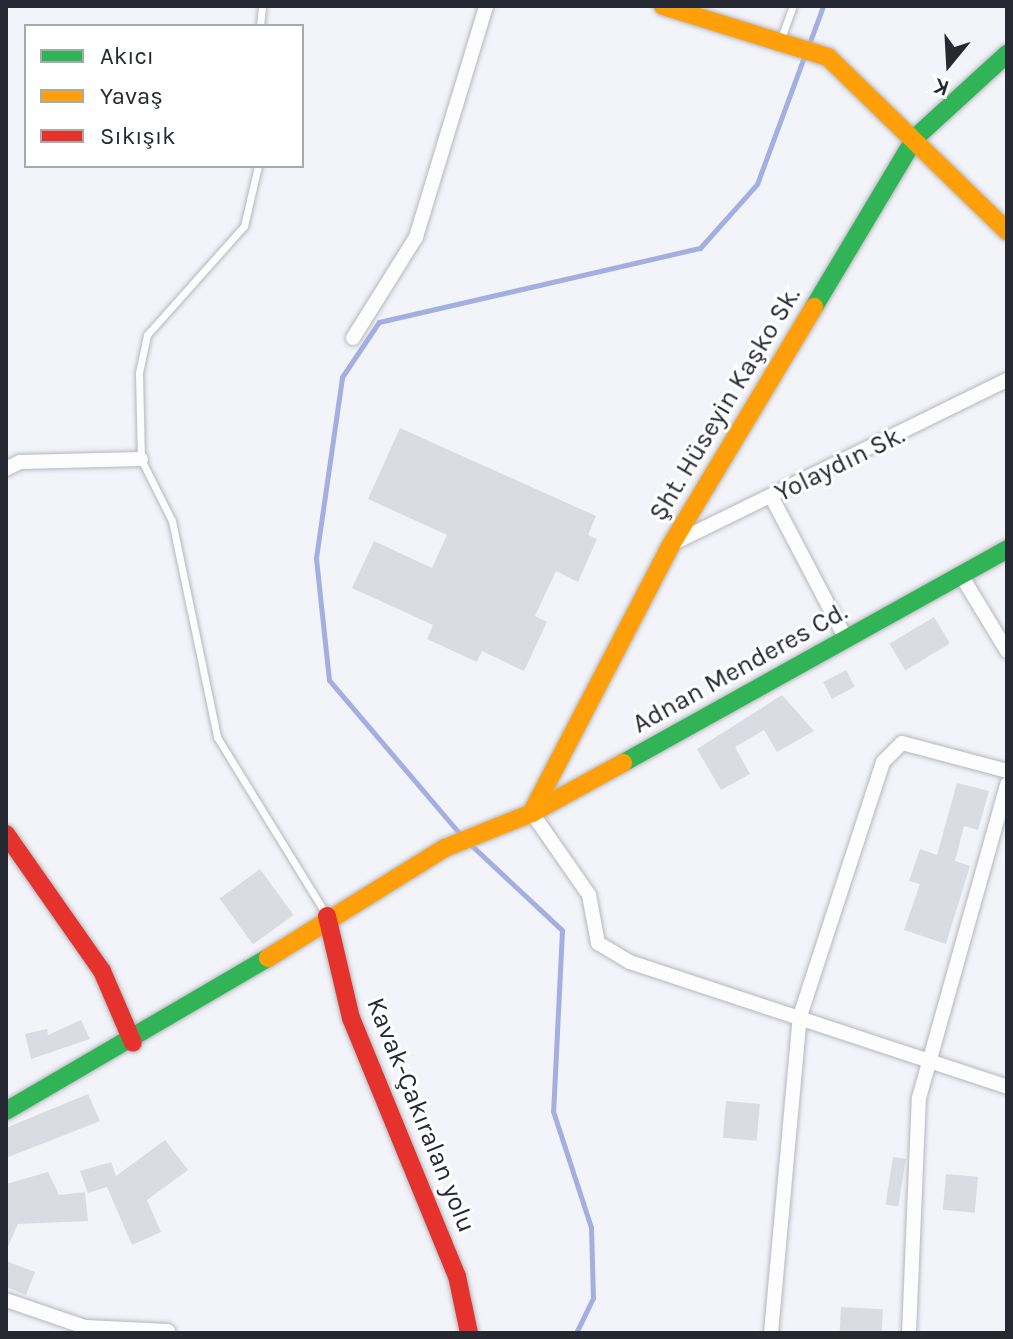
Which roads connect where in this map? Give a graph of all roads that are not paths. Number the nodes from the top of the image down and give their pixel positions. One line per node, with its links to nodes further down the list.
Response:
1 (486, 6): 9 (street)
2 (663, 6): 4 (main road)
3 (793, 6): 4 (lane)
4 (786, 43): 6 (main road)
5 (1007, 54): 6 (main road, Şht. Hüseyin Kaşko Sk.)
6 (915, 138): 8 (main road); 14 (main road, Şht. Hüseyin Kaşko Sk.)
7 (258, 168): 11 (lane)
8 (1007, 231)
9 (353, 338)
10 (1007, 380): 13 (street, Yolaydın Sk.)
11 (141, 459): 12 (street); 24 (lane)
12 (6, 469)
13 (772, 498): 14 (street, Yolaydın Sk.); 17 (street)
14 (671, 545): 21 (main road, Şht. Hüseyin Kaşko Sk.)
15 (1007, 549): 16 (main road, Adnan Menderes Cd.)
16 (961, 575): 17 (main road, Adnan Menderes Cd.); 18 (street)
17 (846, 639): 21 (main road, Adnan Menderes Cd.)
18 (1007, 651)
19 (1007, 771): 25 (street)
20 (1007, 784): 22 (street)
21 (532, 813): 24 (main road, Adnan Menderes Cd.); 25 (street)
22 (1003, 818): 27 (street)
23 (6, 834): 26 (main road)
24 (327, 916): 26 (main road, Adnan Menderes Cd.); 32 (main road, Kavak-Çakıralan yolu)
25 (800, 1016): 27 (street); 33 (street)
26 (133, 1043): 29 (main road, Adnan Menderes Cd.)
27 (930, 1059): 28 (street); 34 (street)
28 (1007, 1087)
29 (6, 1111)
30 (6, 1300): 31 (street)
31 (168, 1331)
32 (469, 1333)
33 (771, 1333)
34 (909, 1333)

